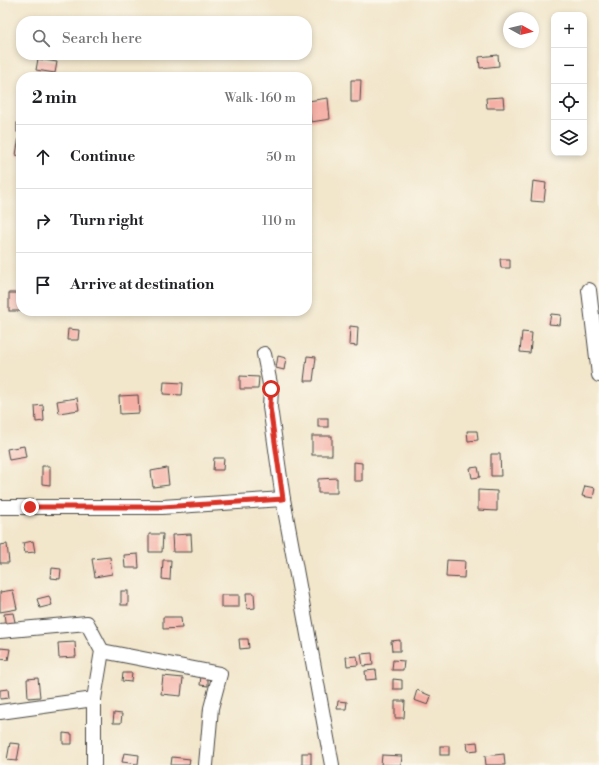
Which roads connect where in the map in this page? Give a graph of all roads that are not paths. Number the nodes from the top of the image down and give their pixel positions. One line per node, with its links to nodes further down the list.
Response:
1 (589, 290): 3 (street)
2 (264, 354): 4 (street)
3 (599, 376)
4 (283, 499): 5 (street); 12 (street)
5 (0, 506)
6 (0, 632): 7 (street)
7 (102, 651): 8 (street); 11 (street)
8 (94, 699): 9 (street); 10 (street)
9 (0, 712)
10 (94, 765)
11 (206, 765)
12 (332, 765)

